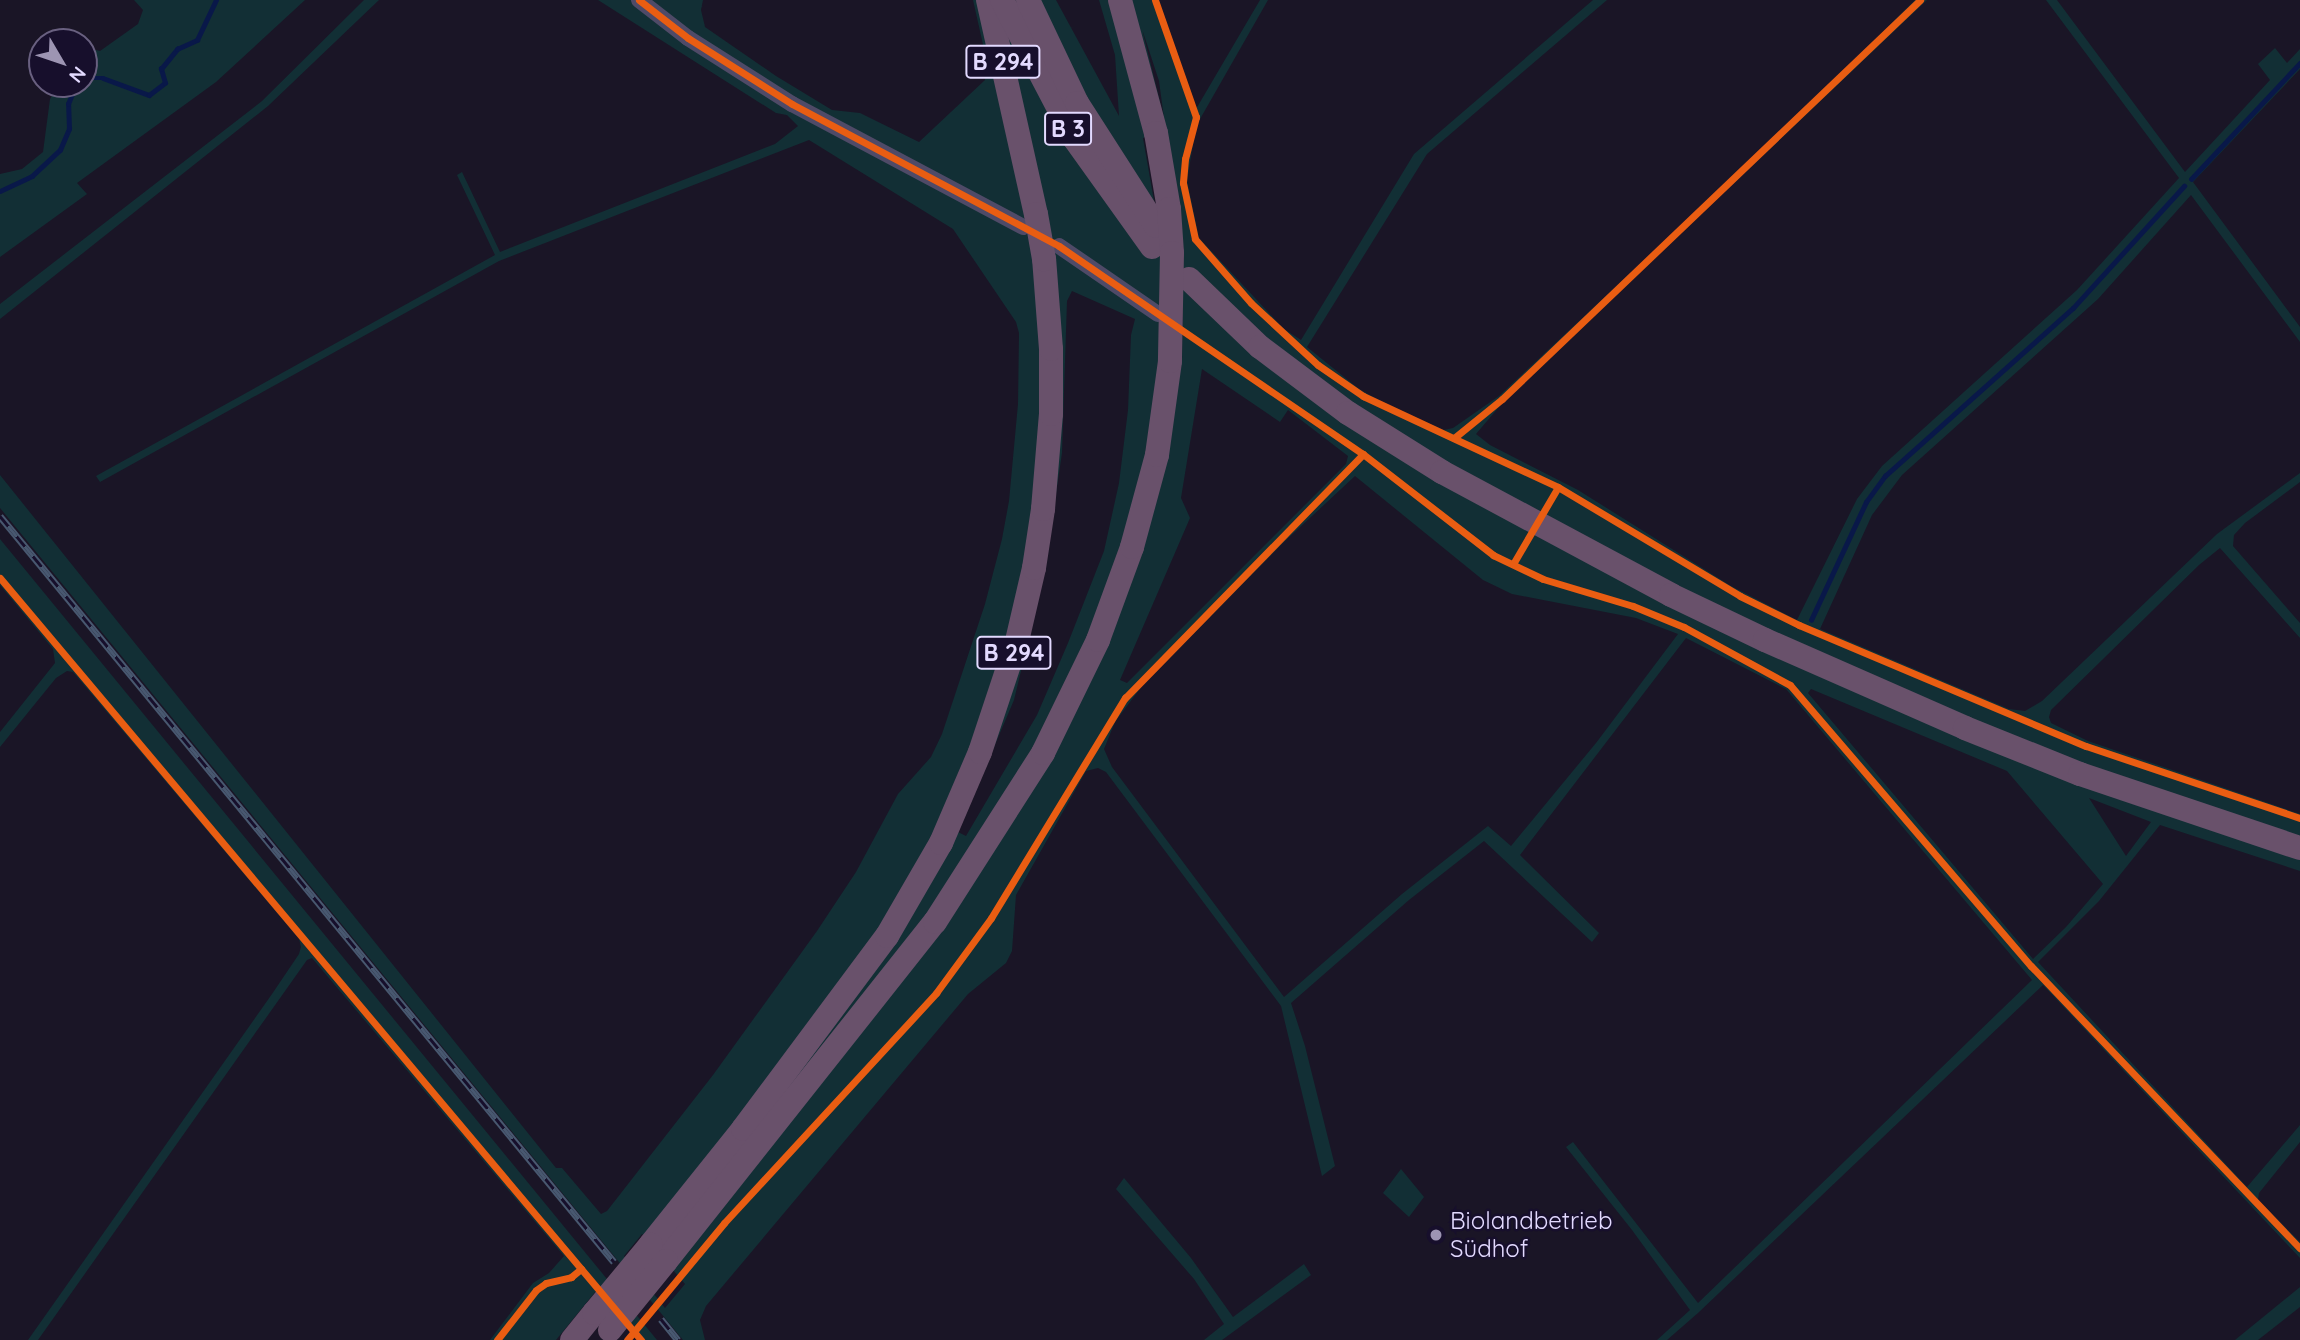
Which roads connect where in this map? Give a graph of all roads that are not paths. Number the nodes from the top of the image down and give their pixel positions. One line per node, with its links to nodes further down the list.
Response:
1 (639, 0): 6 (street)
2 (988, 0): 6 (highway, B 294)
3 (1002, 0): 4 (highway, B 3)
4 (1028, 0)
5 (1120, 0): 11 (highway, B 294, bridge)
6 (1029, 220): 7 (highway, B 294, bridge)
7 (1051, 253): 9 (street); 11 (highway, B 294)
8 (1189, 279): 10 (highway)
9 (1158, 314)
10 (2300, 848)
11 (659, 1252): 12 (highway, B 294, bridge)
12 (602, 1328): 13 (highway, B 294)
13 (572, 1340)

